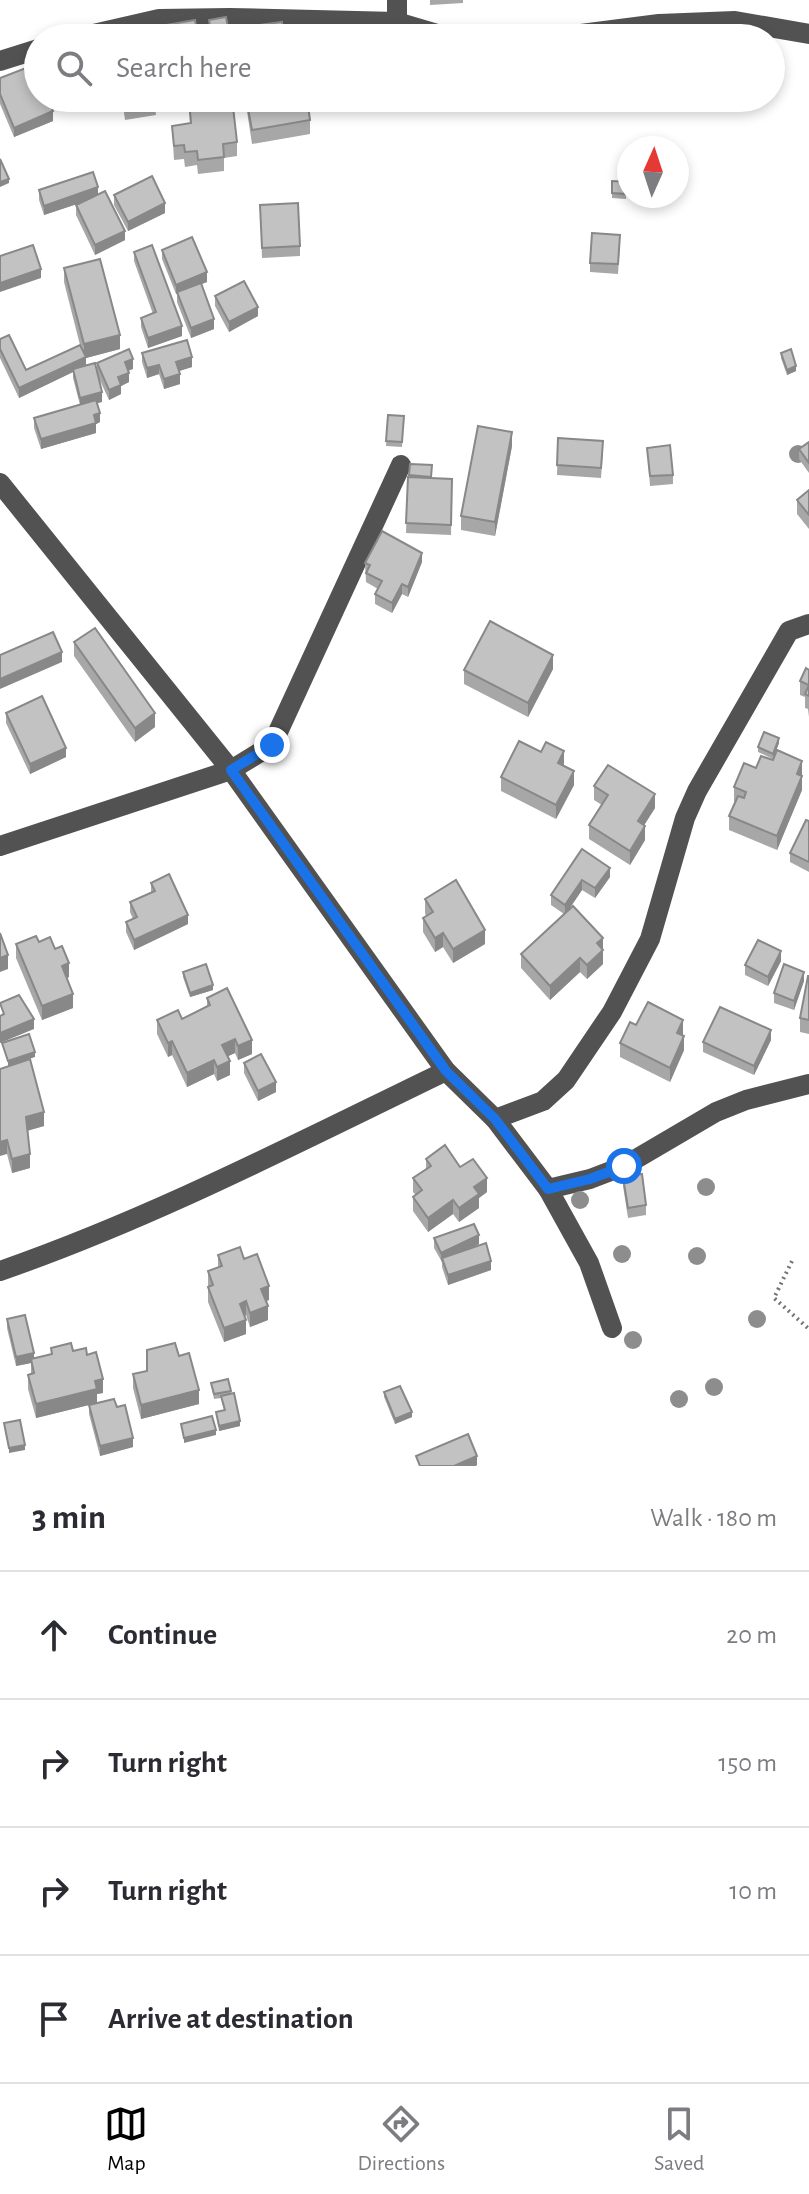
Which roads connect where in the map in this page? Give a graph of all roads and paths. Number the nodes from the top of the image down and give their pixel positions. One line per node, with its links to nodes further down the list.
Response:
1 (397, 0): 2 (street)
2 (397, 22): 3 (street); 4 (street)
3 (137, 24)
4 (404, 24)
5 (659, 24): 6 (street)
6 (752, 24)
7 (785, 30): 8 (street)
8 (809, 34)
9 (24, 53): 10 (street)
10 (0, 61)
11 (401, 465): 14 (street)
12 (0, 483): 14 (street)
13 (809, 624): 18 (street)
14 (231, 770): 15 (street); 16 (street)
15 (0, 846)
16 (446, 1071): 18 (street); 21 (street)
17 (809, 1084): 19 (street)
18 (495, 1119): 19 (street)
19 (548, 1189): 22 (street)
20 (792, 1261): 23 (path)
21 (0, 1271)
22 (612, 1328)
23 (809, 1329)

